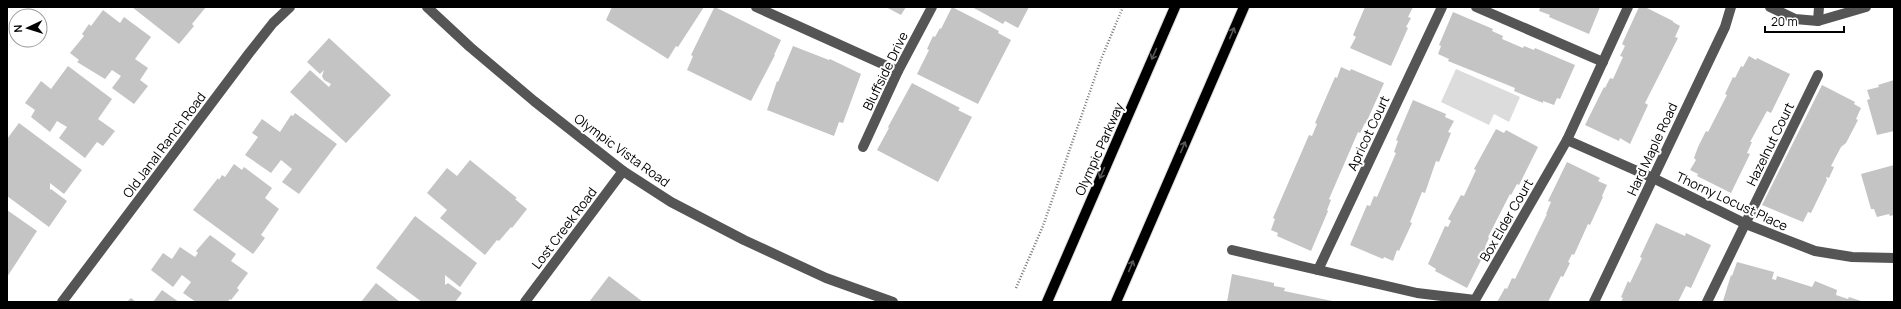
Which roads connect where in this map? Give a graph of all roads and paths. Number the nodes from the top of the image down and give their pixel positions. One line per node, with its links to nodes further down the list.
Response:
1 (290, 7): 28 (street, Old Janal Ranch Road)
2 (427, 7): 21 (street, Olympic Vista Road)
3 (756, 7): 17 (street)
4 (932, 7): 17 (street, Bluffside Drive)
5 (1123, 7): 27 (path)
6 (1175, 7): 31 (main road, Olympic Parkway, one-way to 31)
7 (1244, 7): 32 (main road, one-way to 7)
8 (1442, 7): 26 (street, Apricot Court)
9 (1476, 7): 16 (street)
10 (1628, 7): 16 (street, Box Elder Court)
11 (1731, 7): 22 (street, Hard Maple Road)
12 (1770, 7): 15 (street)
13 (1819, 7): 15 (street)
14 (1866, 7): 15 (street)
15 (1818, 21)
16 (1603, 62): 19 (street, Box Elder Court)
17 (898, 71): 20 (street, Bluffside Drive)
18 (1818, 75): 23 (street, Hazelnut Court)
19 (1567, 140): 22 (street, Thorny Locust Place); 26 (street, Box Elder Court)
20 (863, 146)
21 (623, 171): 29 (street, Lost Creek Road); 30 (street, Olympic Vista Road)
22 (1653, 178): 23 (street, Thorny Locust Place); 33 (street, Hard Maple Road)
23 (1746, 224): 25 (street, Thorny Locust Place); 34 (street, Hazelnut Court)
24 (1232, 250): 26 (street)
25 (1894, 258)
26 (1318, 270)
27 (1016, 288)
28 (62, 302)
29 (525, 302)
30 (893, 302)
31 (1046, 302)
32 (1116, 302)
33 (1594, 302)
34 (1707, 302)

